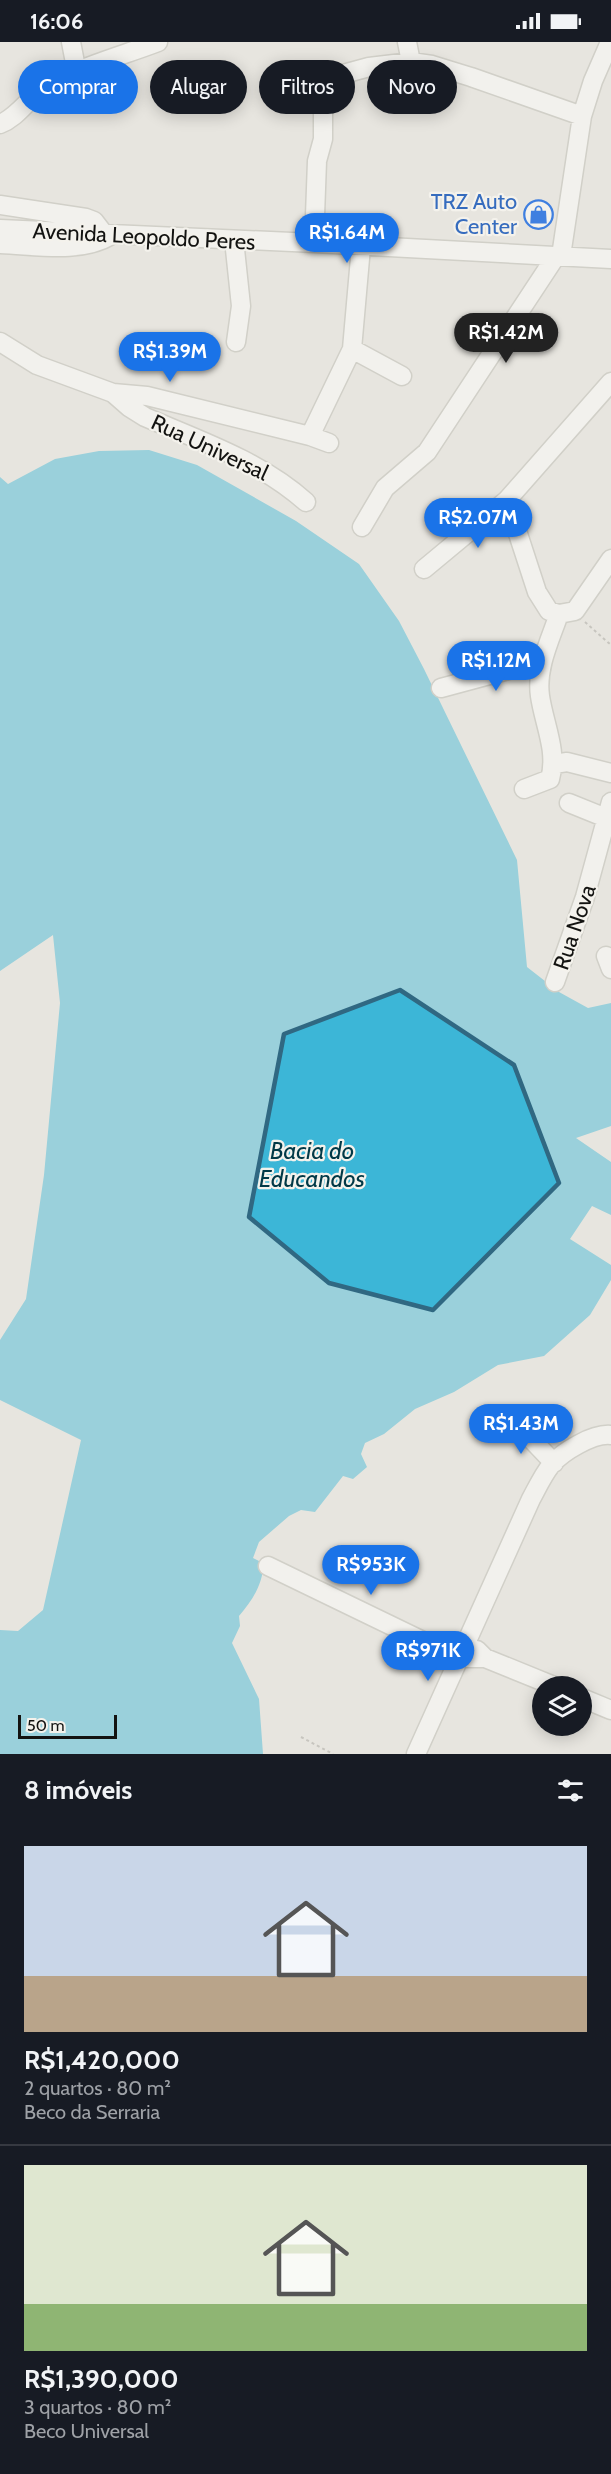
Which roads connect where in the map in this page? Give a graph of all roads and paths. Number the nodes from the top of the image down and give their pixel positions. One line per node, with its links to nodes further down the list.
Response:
1 (72, 42): 5 (street)
2 (158, 42): 6 (street)
3 (407, 42): 7 (street)
4 (610, 42): 11 (street)
5 (75, 60)
6 (111, 60)
7 (411, 60)
8 (457, 73): 11 (street)
9 (18, 112): 12 (street)
10 (322, 114): 17 (street)
11 (582, 116): 20 (street)
12 (0, 124)
13 (0, 206): 15 (street)
14 (0, 229): 15 (street, Avenida Leopoldo Peres)
15 (109, 234): 16 (street, Avenida Leopoldo Peres); 18 (street)
16 (234, 240): 17 (street, Avenida Leopoldo Peres); 23 (street)
17 (314, 243): 19 (street, Avenida Leopoldo Peres)
18 (0, 244)
19 (361, 247): 20 (street, Avenida Leopoldo Peres); 24 (street)
20 (558, 256): 21 (street, Avenida Leopoldo Peres); 32 (street)
21 (611, 259)
22 (0, 342): 27 (street)
23 (236, 342)
24 (352, 349): 25 (street); 28 (street)
25 (402, 376)
26 (611, 382): 30 (street)
27 (113, 393): 28 (street); 31 (street, Rua Universal)
28 (310, 436): 29 (street)
29 (328, 443)
30 (507, 500): 34 (street); 35 (street)
31 (306, 502)
32 (362, 527)
33 (611, 559): 35 (street)
34 (424, 569)
35 (567, 613): 36 (path); 37 (street)
36 (611, 645)
37 (542, 662): 38 (street); 39 (street)
38 (441, 688)
39 (554, 764): 40 (street); 41 (street)
40 (611, 774)
41 (524, 789)
42 (569, 803): 43 (street)
43 (610, 813): 44 (street, Rua Nova)
44 (555, 982)
45 (519, 1422): 47 (street)
46 (609, 1430): 47 (street)
47 (554, 1462): 49 (street)
48 (268, 1566): 50 (street)
49 (467, 1640): 50 (street); 51 (street)
50 (458, 1658): 51 (street); 57 (street)
51 (485, 1658): 52 (street)
52 (532, 1677)
53 (592, 1702): 54 (street)
54 (611, 1710)
55 (301, 1737): 56 (path)
56 (333, 1754)
57 (416, 1754)

